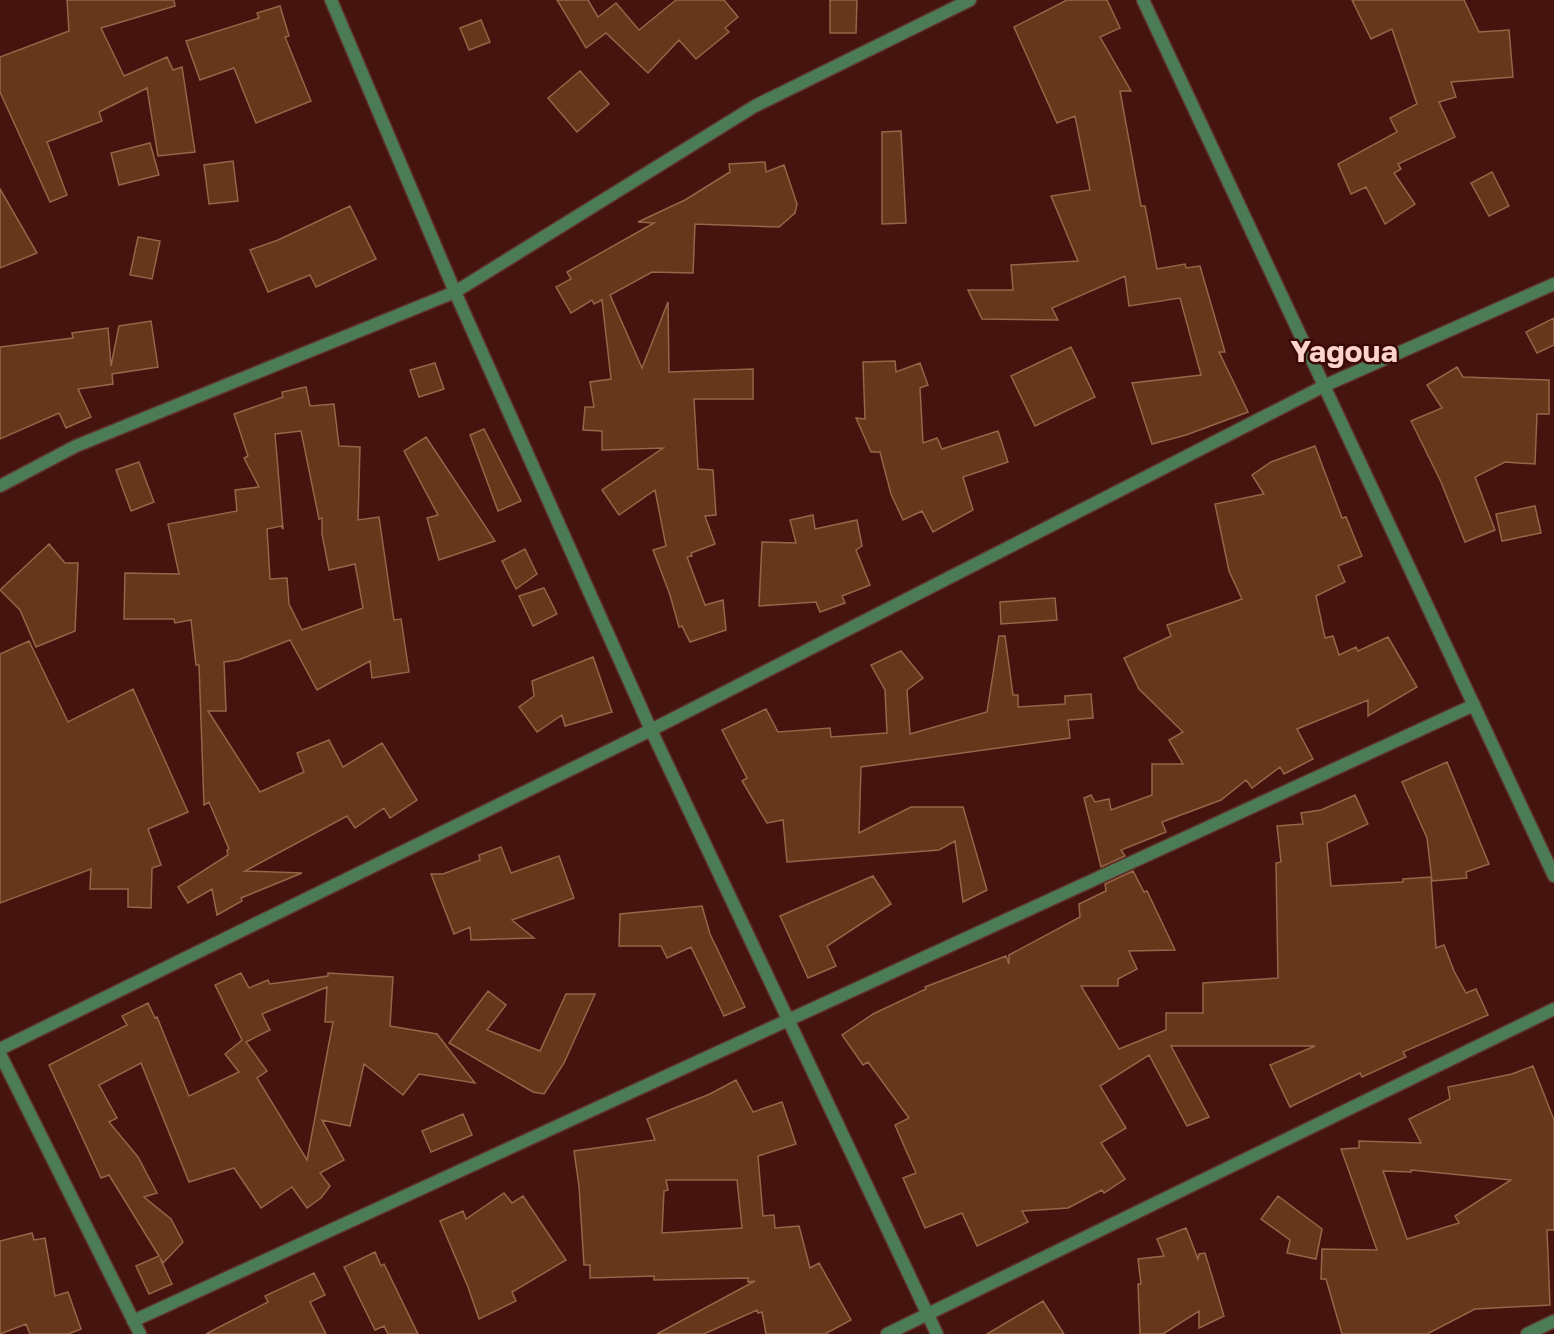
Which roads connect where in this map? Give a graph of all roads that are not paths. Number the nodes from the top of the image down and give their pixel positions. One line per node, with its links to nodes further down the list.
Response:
1 (331, 0): 5 (street)
2 (970, 0): 5 (street)
3 (1143, 0): 6 (street)
4 (1554, 284): 6 (street)
5 (455, 292): 7 (street); 9 (street)
6 (1326, 385): 8 (street); 9 (street)
7 (0, 486)
8 (1474, 705): 10 (street); 12 (street)
9 (651, 730): 12 (street); 13 (street)
10 (1554, 876)
11 (1554, 1009): 15 (street)
12 (790, 1021): 15 (street); 16 (street)
13 (0, 1049)
14 (0, 1054): 16 (street)
15 (928, 1315): 19 (street); 20 (street)
16 (133, 1321): 18 (street)
17 (1554, 1321): 21 (street)
18 (140, 1334)
19 (887, 1334)
20 (937, 1334)
21 (1527, 1334)

